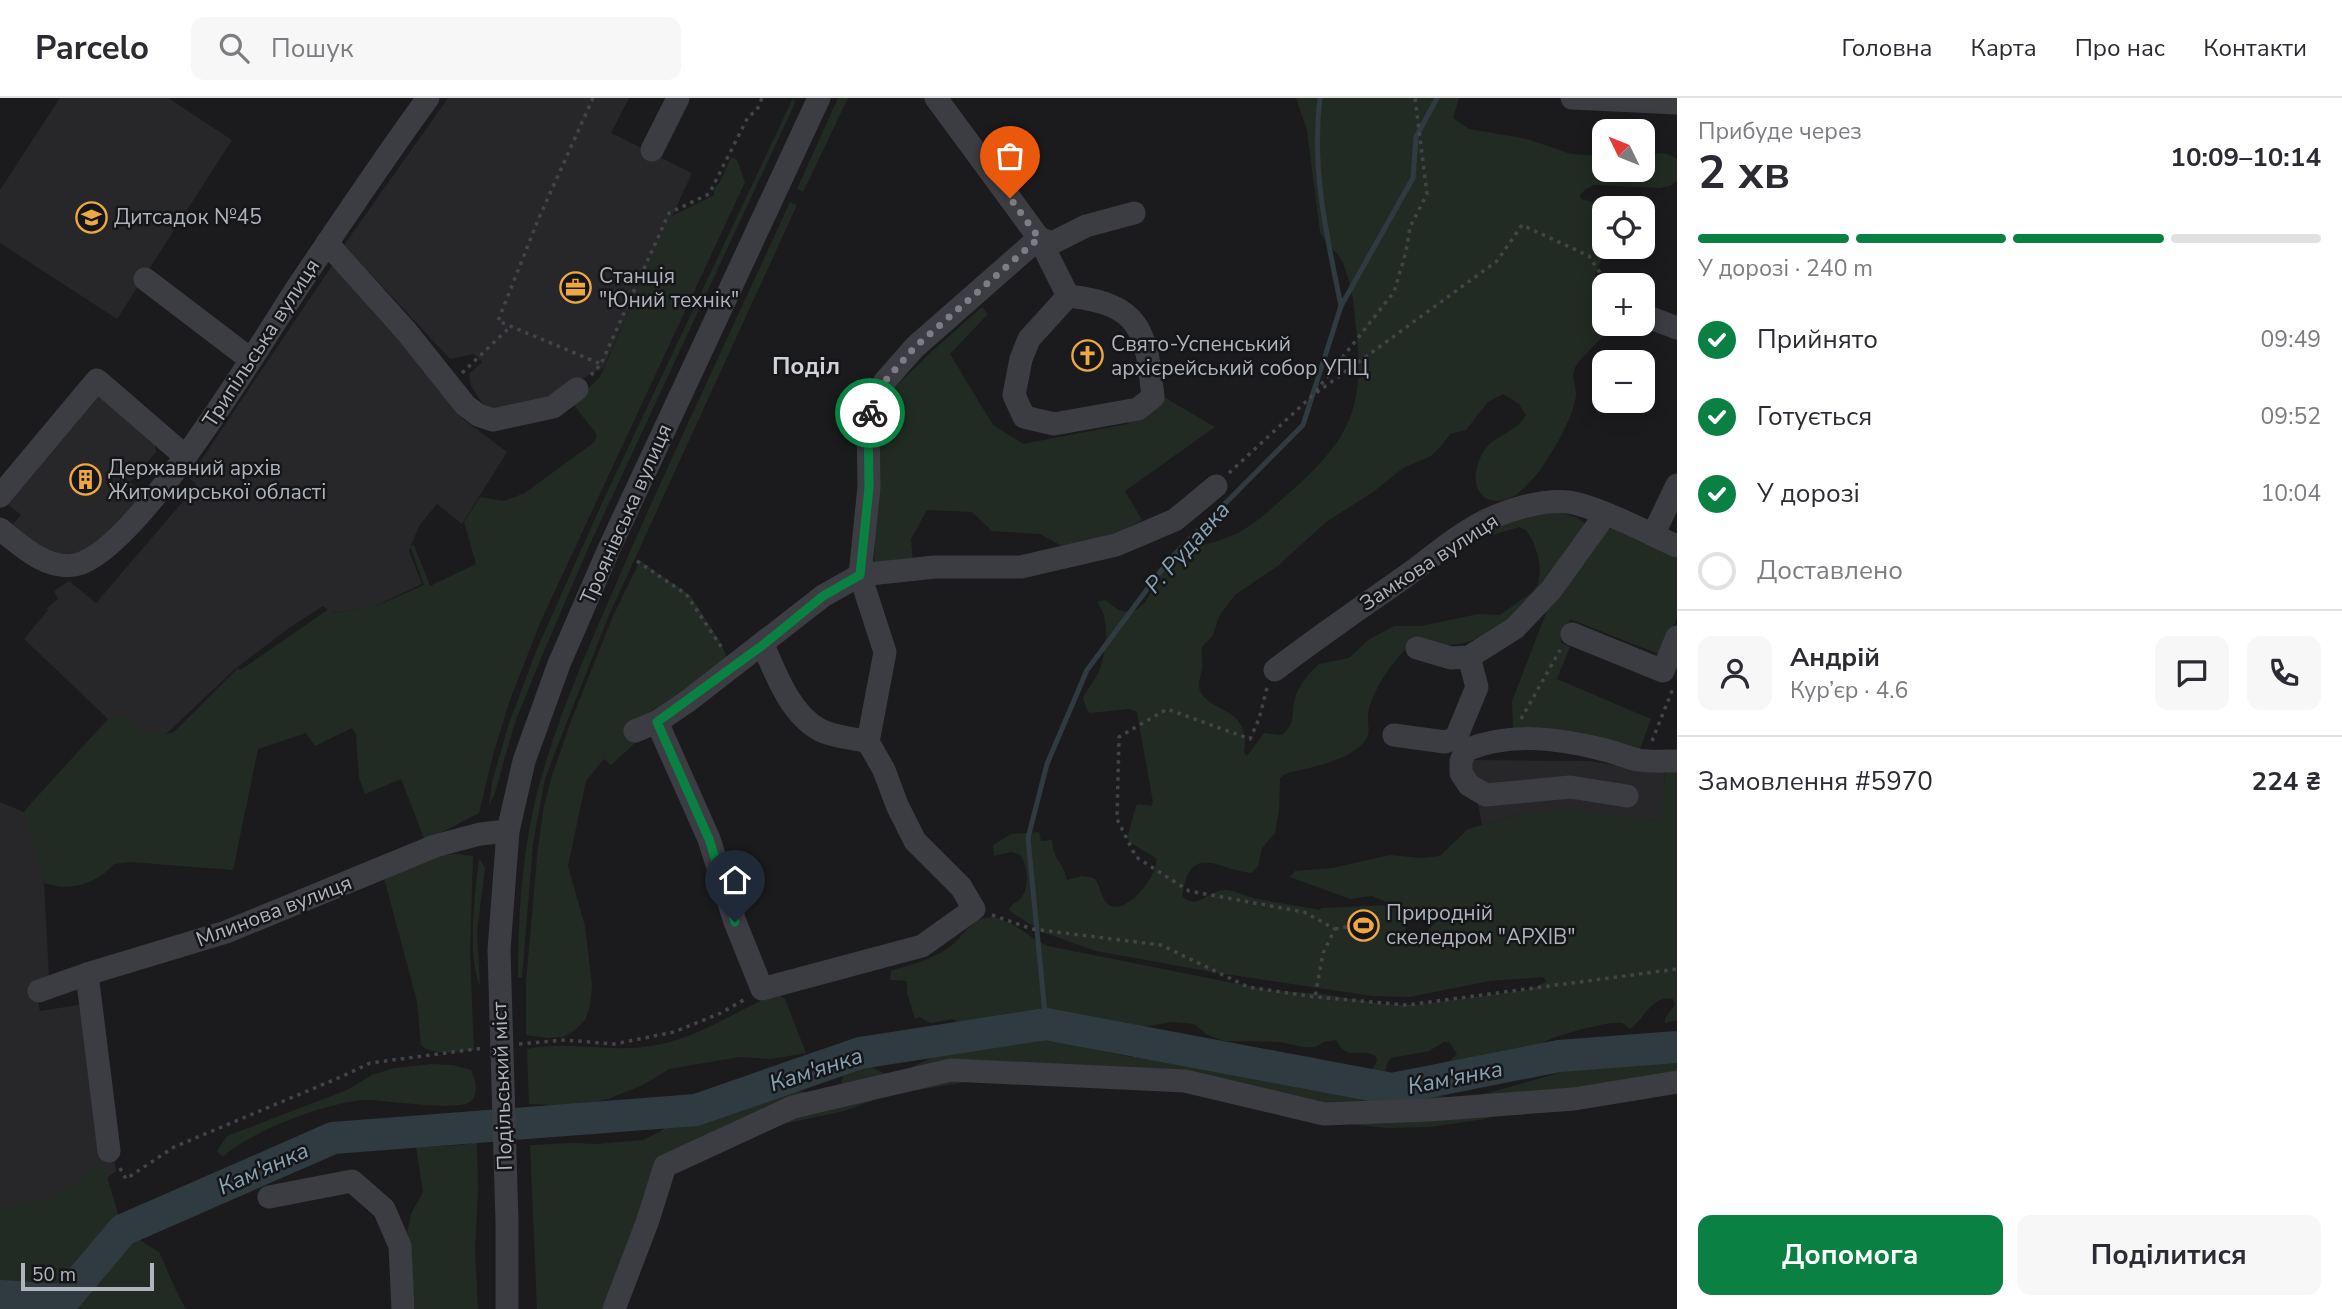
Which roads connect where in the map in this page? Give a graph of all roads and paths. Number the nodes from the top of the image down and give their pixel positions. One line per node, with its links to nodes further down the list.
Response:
1 (428, 98): 13 (street, Трипільська вулиця)
2 (593, 98): 18 (path)
3 (678, 98): 10 (street)
4 (762, 98): 21 (path)
5 (819, 98): 51 (street, Троянівська вулиця)
6 (936, 98): 12 (street)
7 (1415, 98): 24 (path)
8 (1572, 98): 9 (street)
9 (1677, 103)
10 (652, 150)
11 (1134, 213): 12 (street)
12 (1039, 238): 16 (street); 34 (street)
13 (327, 243): 20 (street, Трипільська вулиця); 22 (street)
14 (1600, 273): 24 (path)
15 (145, 279): 20 (street)
16 (1068, 296): 16 (street)
17 (1655, 320): 19 (street)
18 (510, 326): 21 (path); 22 (path)
19 (1677, 328)
20 (250, 359): 25 (street, Трипільська вулиця)
21 (601, 364): 23 (path)
22 (449, 386): 23 (street)
23 (577, 389)
24 (1312, 396): 27 (path)
25 (186, 457): 28 (street); 30 (street, Трипільська вулиця)
26 (1677, 485): 31 (street)
27 (1216, 486): 34 (street)
28 (0, 496)
29 (1605, 515): 31 (street, Замкова вулиця); 39 (street); 41 (street, Замкова вулиця)
30 (0, 529)
31 (1653, 535): 32 (street, Замкова вулиця)
32 (1677, 546)
33 (637, 561): 40 (path)
34 (860, 575): 37 (street); 47 (street)
35 (1572, 634): 36 (street); 46 (path)
36 (1677, 637)
37 (763, 645): 40 (street); 47 (street)
38 (1417, 648): 39 (street)
39 (1469, 657): 45 (street)
40 (736, 665): 43 (street)
41 (1275, 670): 54 (path)
42 (1677, 679): 48 (path)
43 (657, 722): 44 (street); 58 (street)
44 (635, 731)
45 (1394, 735)
46 (1509, 739): 48 (street); 50 (street)
47 (868, 742): 52 (street)
48 (1653, 760): 49 (street)
49 (1677, 761)
50 (1627, 796)
51 (508, 831): 55 (street, Троянівська вулиця); 57 (street, Млинова вулиця)
52 (974, 909): 58 (street); 60 (path)
53 (1377, 921): 54 (path)
54 (1335, 929): 60 (path)
55 (499, 950): 67 (street, Подільський міст)
56 (1677, 969): 60 (path)
57 (88, 974): 59 (street, Млинова вулиця); 64 (street)
58 (762, 989): 61 (path)
59 (38, 991)
60 (1315, 997)
61 (511, 1045)
62 (484, 1048): 64 (path)
63 (1677, 1083): 68 (street)
64 (109, 1151)
65 (269, 1197): 66 (street)
66 (402, 1309)
67 (506, 1309)
68 (614, 1309)

